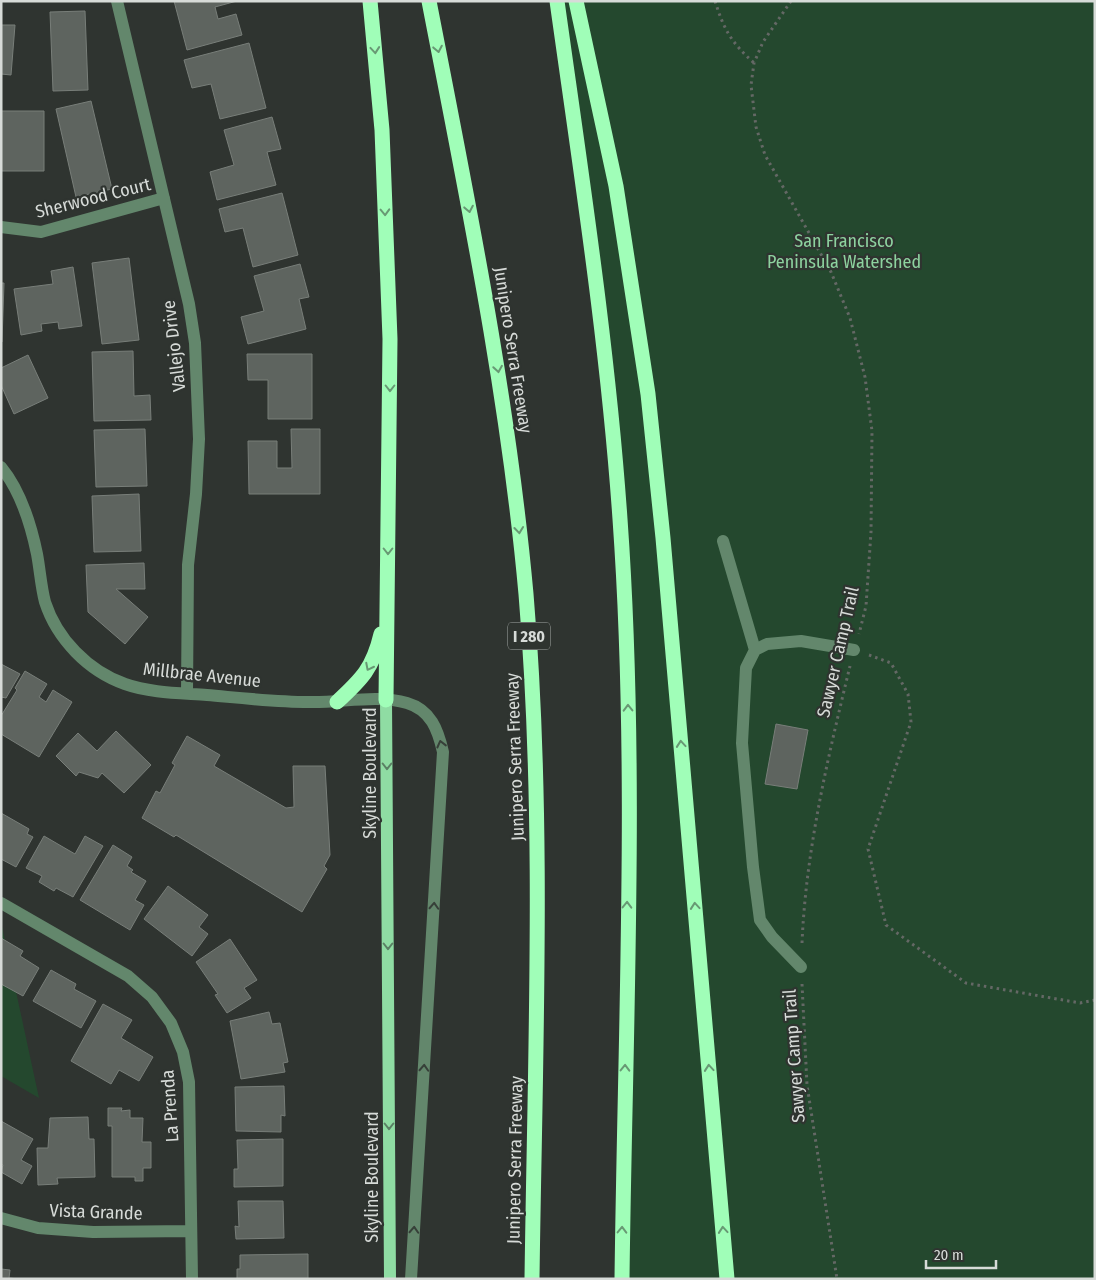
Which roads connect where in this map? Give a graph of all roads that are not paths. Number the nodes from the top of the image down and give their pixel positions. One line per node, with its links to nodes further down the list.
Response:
1 (117, 1): 6 (street, Vallejo Drive)
2 (370, 1): 10 (highway, one-way to 10)
3 (429, 1): 23 (highway, Junipero Serra Freeway / I 280, one-way to 23)
4 (557, 1): 24 (highway, one-way to 4)
5 (576, 1): 25 (highway, one-way to 5)
6 (164, 198): 7 (street, Sherwood Court); 13 (street, Vallejo Drive)
7 (1, 227)
8 (1, 467): 13 (street, Millbrae Avenue)
9 (723, 541): 11 (street)
10 (388, 604): 14 (highway); 15 (highway, one-way to 15)
11 (755, 650): 12 (street); 17 (street)
12 (854, 650)
13 (187, 693): 15 (street, Millbrae Avenue)
14 (386, 700): 15 (street, Millbrae Avenue); 21 (main road, Skyline Boulevard, one-way to 21); 22 (street, Skyline Boulevard, one-way to 14)
15 (337, 702)
16 (1, 903): 19 (street, La Prenda)
17 (801, 967)
18 (1, 1218): 19 (street, Vista Grande)
19 (191, 1231): 20 (street, La Prenda)
20 (192, 1279)
21 (390, 1279)
22 (412, 1279)
23 (532, 1279)
24 (622, 1279)
25 (727, 1279)

